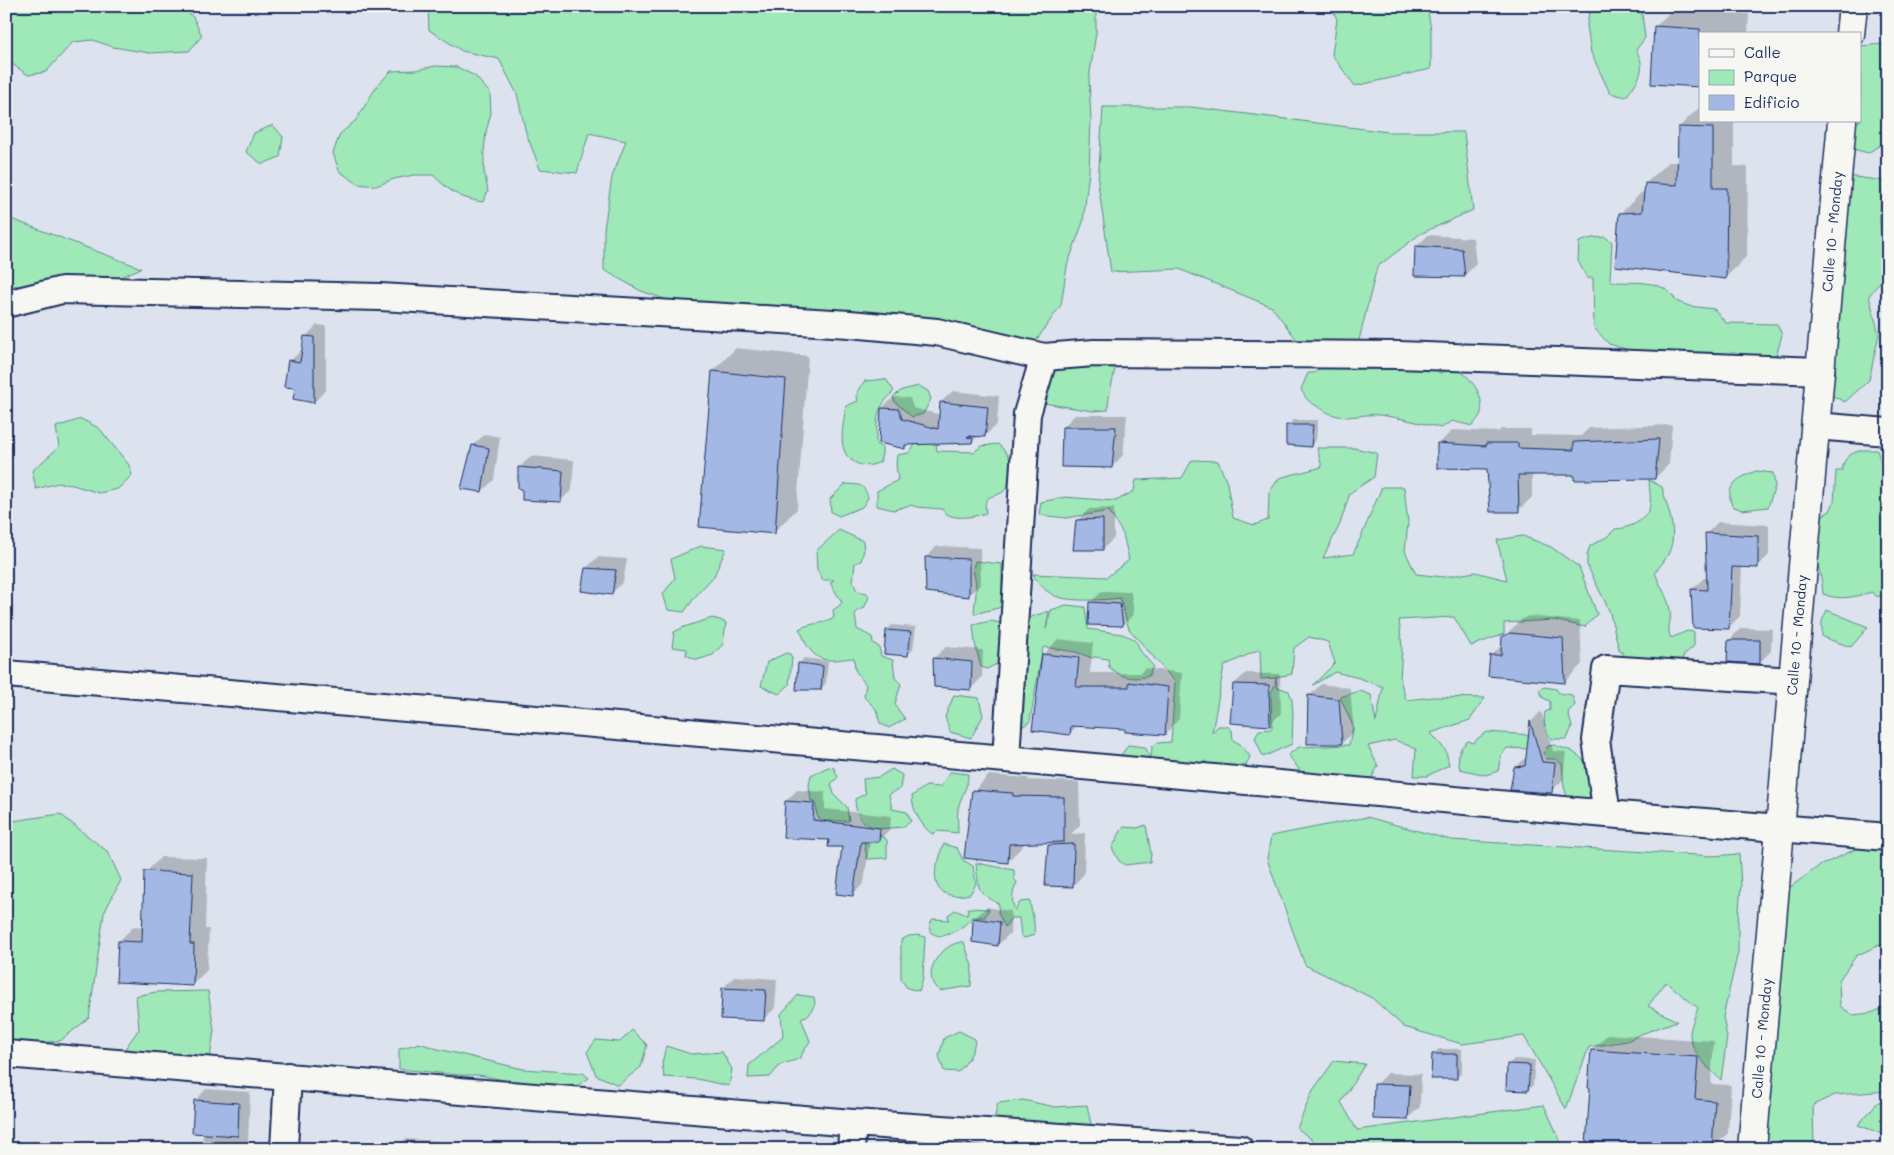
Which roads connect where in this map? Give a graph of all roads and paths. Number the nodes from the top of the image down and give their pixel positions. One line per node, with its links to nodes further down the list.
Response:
1 (1852, 6): 2 (street)
2 (1850, 32)
3 (1842, 122): 6 (street, Calle 10 - Monday)
4 (6, 304): 5 (street)
5 (1044, 357): 6 (street); 11 (street)
6 (1821, 371): 7 (street, Calle 10 - Monday)
7 (1816, 426): 8 (street); 10 (street, Calle 10 - Monday)
8 (1888, 432)
9 (6, 674): 11 (street)
10 (1793, 682): 12 (street); 13 (street, Calle 10 - Monday)
11 (1006, 759): 12 (street)
12 (1607, 814): 13 (street)
13 (1780, 829): 14 (street); 20 (street, Calle 10 - Monday)
14 (1888, 837)
15 (6, 1054): 16 (street)
16 (288, 1076): 17 (street); 18 (street)
17 (852, 1136): 19 (street)
18 (284, 1149)
19 (1240, 1149)
20 (1752, 1149)

